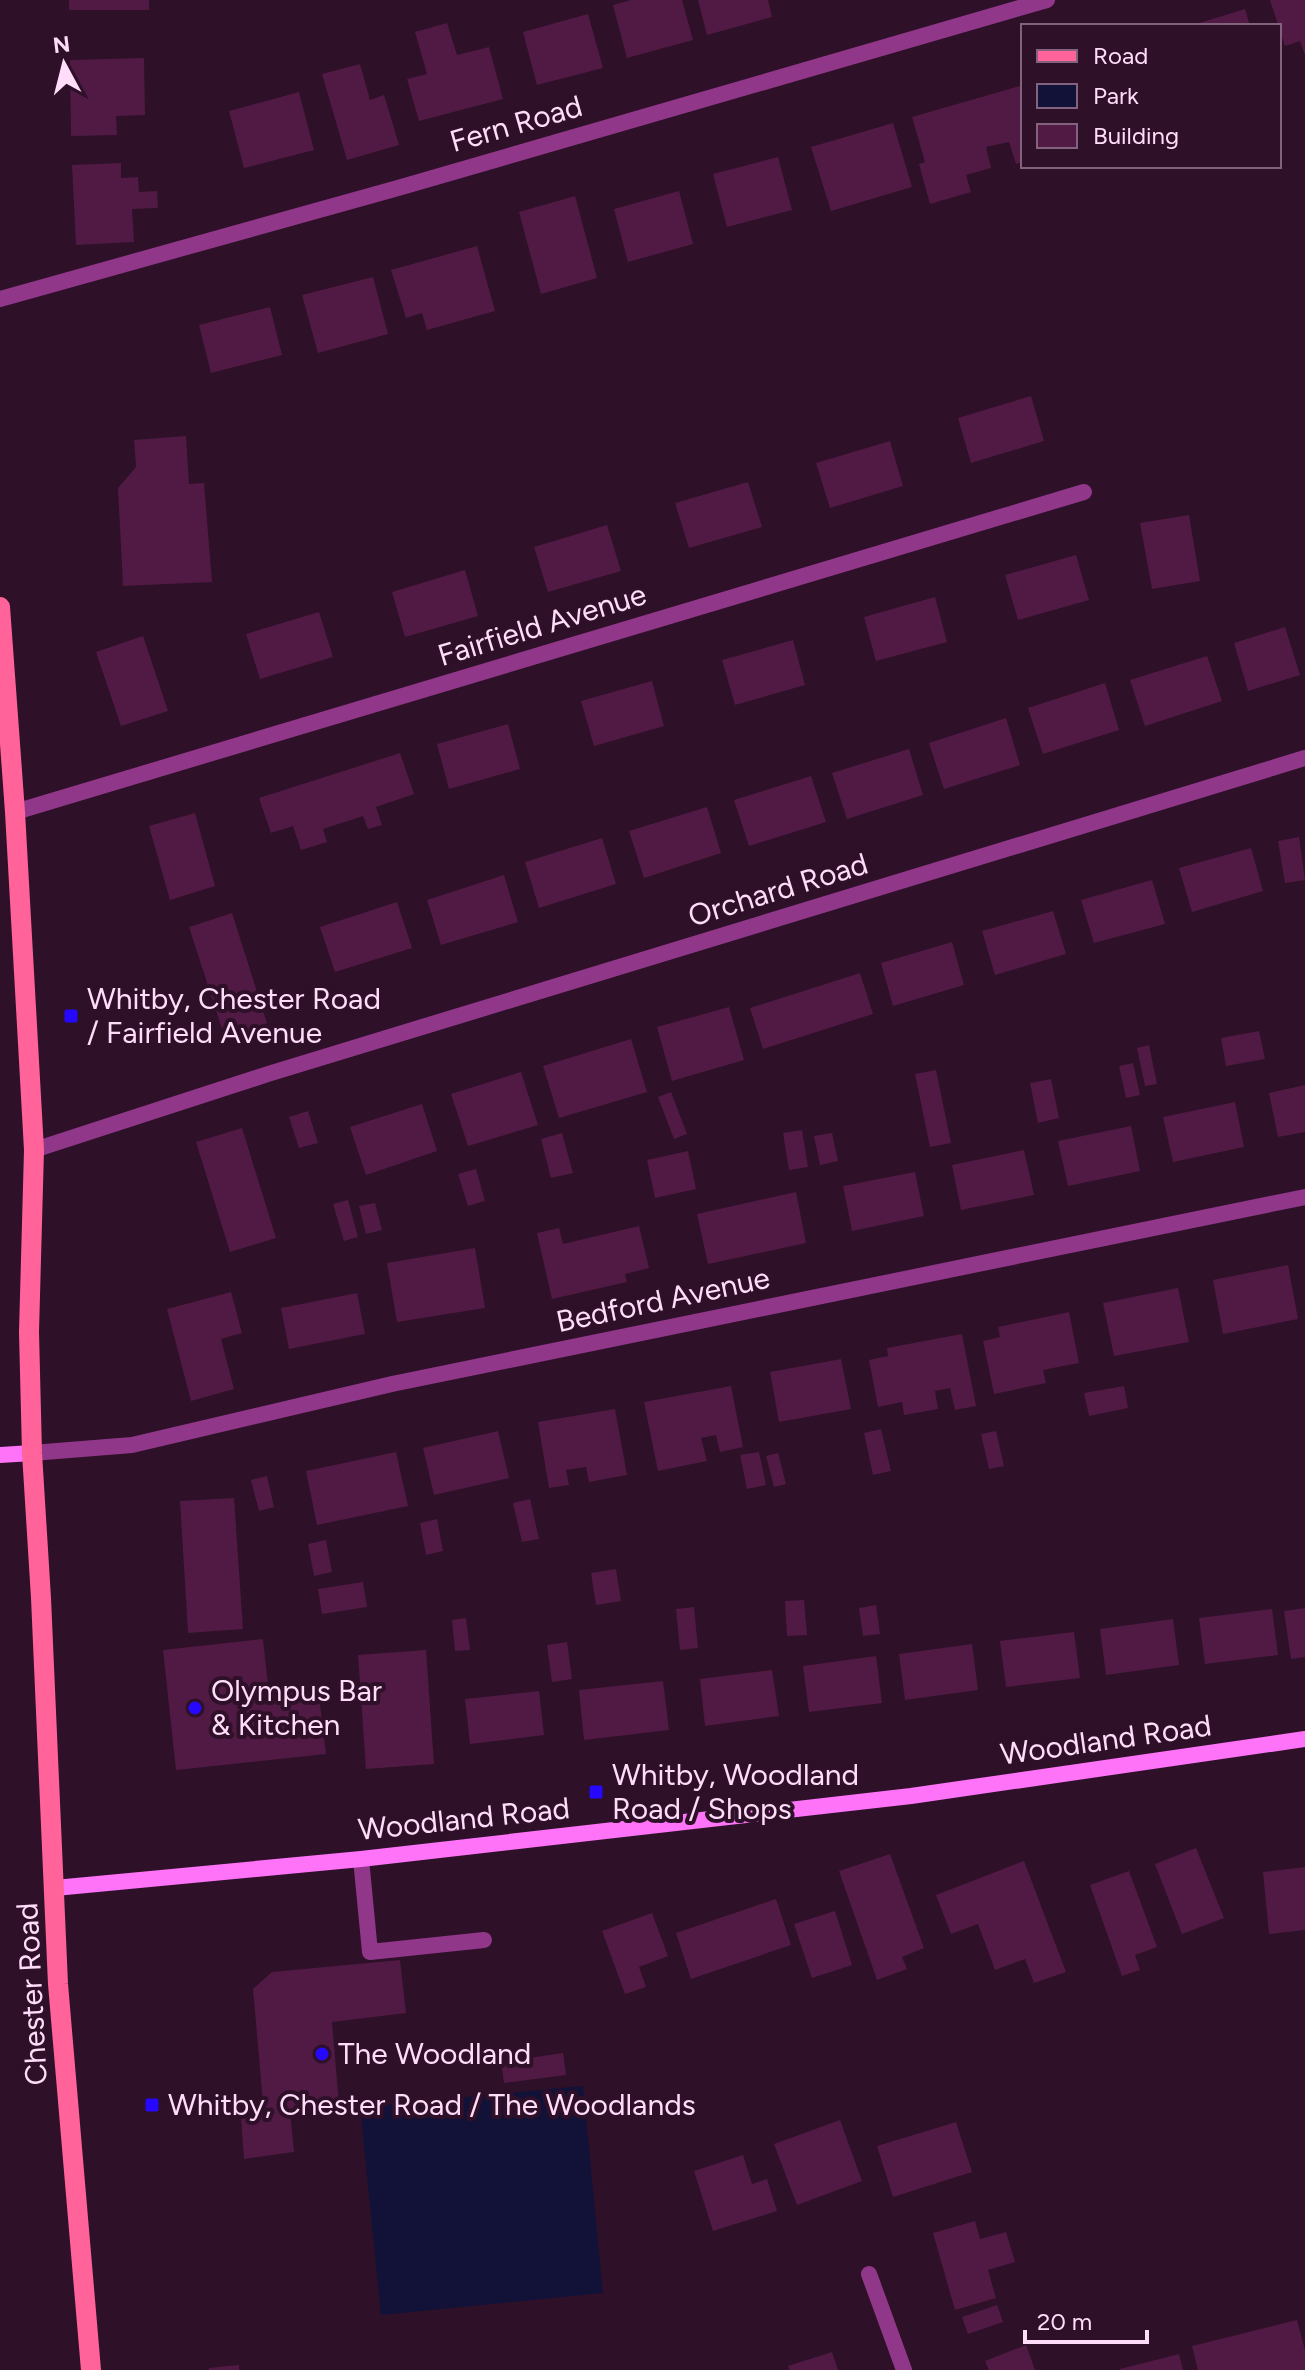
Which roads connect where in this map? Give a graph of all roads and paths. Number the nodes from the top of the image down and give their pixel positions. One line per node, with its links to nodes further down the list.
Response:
1 (1047, 0): 2 (street, Fern Road)
2 (0, 299)
3 (1084, 492): 6 (street, Fairfield Avenue)
4 (0, 607): 6 (main road, Chester Road)
5 (1305, 758): 7 (street, Orchard Road)
6 (15, 812): 7 (main road, Chester Road)
7 (34, 1150): 9 (main road, Chester Road)
8 (1305, 1197): 9 (street, Bedford Avenue)
9 (32, 1453): 10 (street); 13 (main road, Chester Road)
10 (0, 1455)
11 (1305, 1739): 12 (street, Woodland Road)
12 (361, 1859): 13 (street, Woodland Road); 14 (street)
13 (55, 1888): 16 (main road, Chester Road)
14 (484, 1940)
15 (869, 2274): 17 (street)
16 (91, 2370)
17 (904, 2370)

